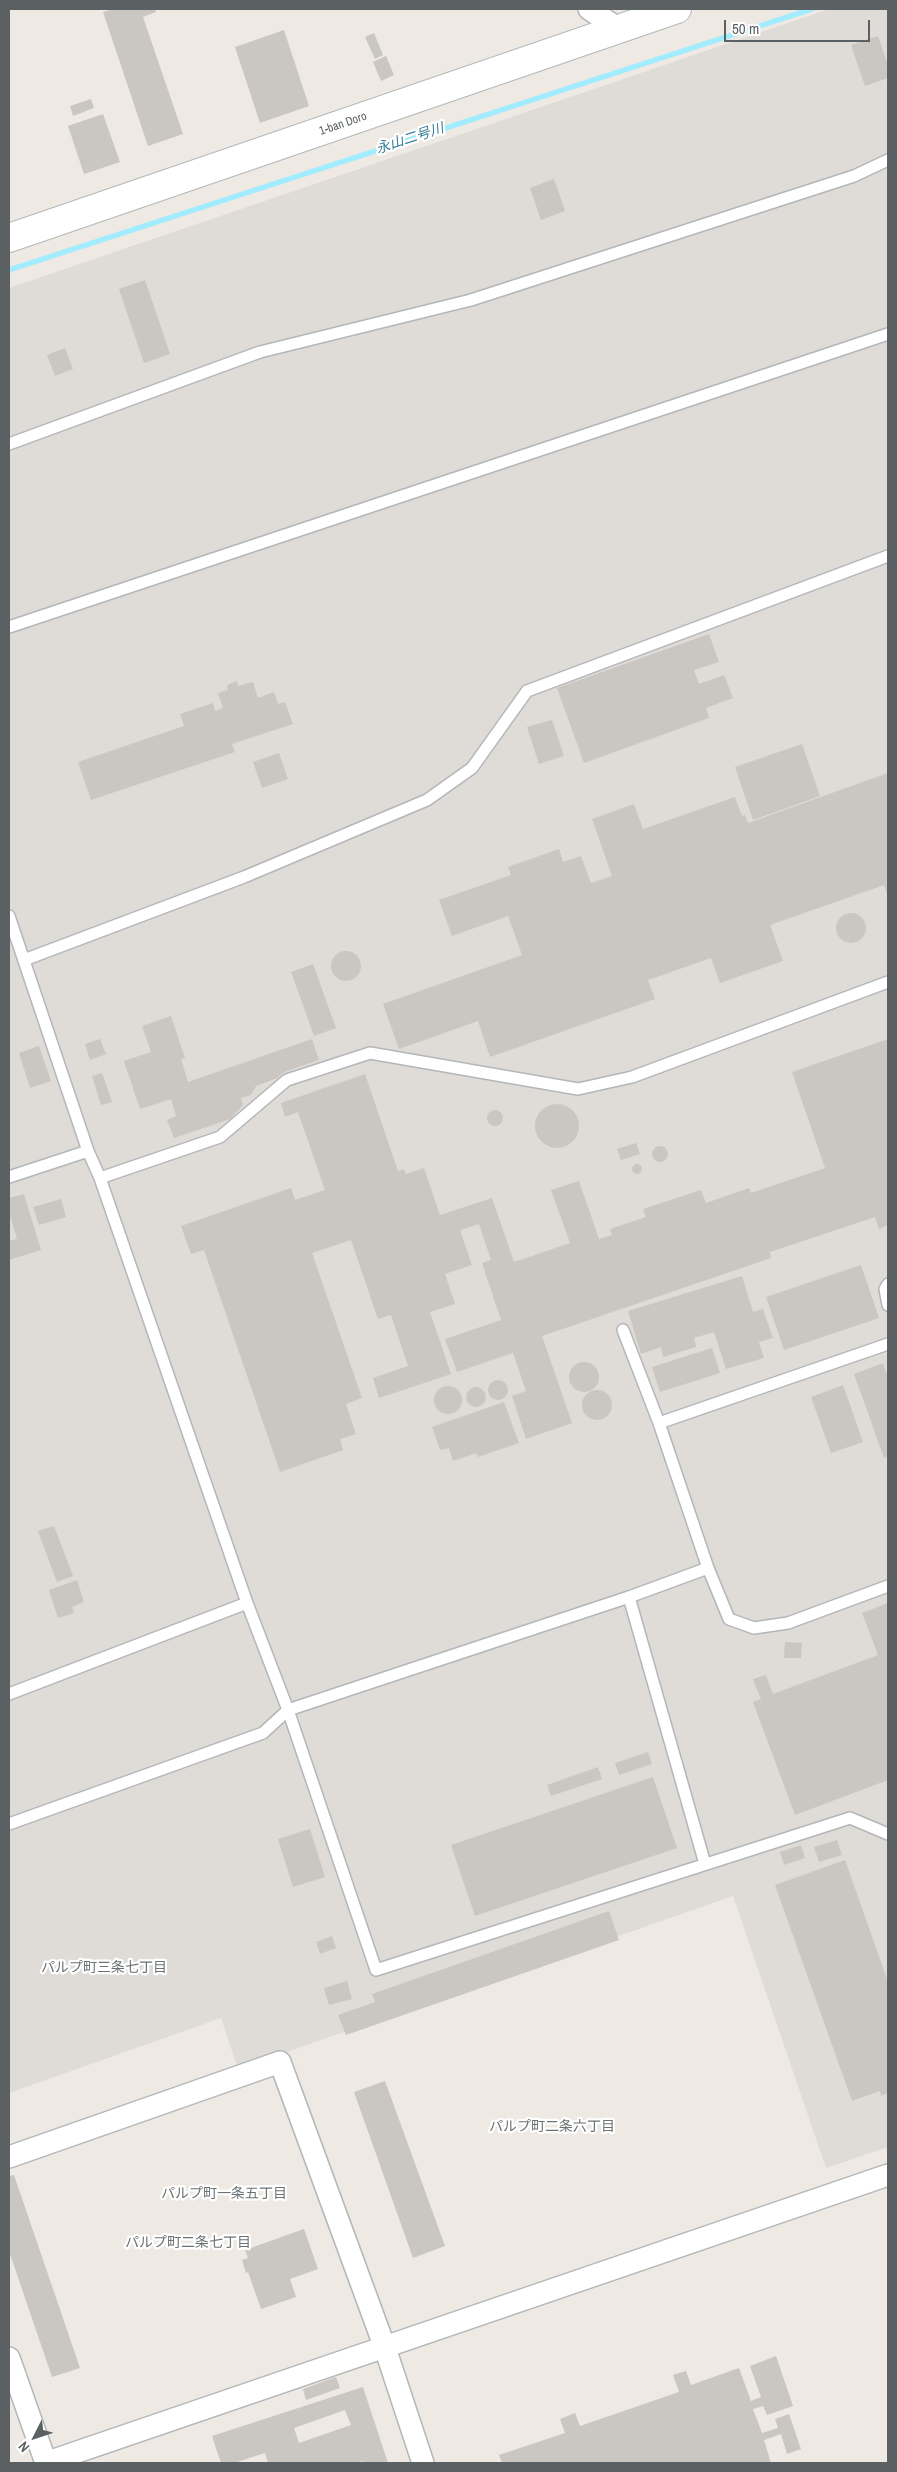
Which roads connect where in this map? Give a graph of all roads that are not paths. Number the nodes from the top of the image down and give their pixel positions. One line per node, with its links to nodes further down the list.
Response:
1 (589, 9): 3 (street)
2 (677, 9): 3 (street, 1-ban Doro)
3 (619, 29): 5 (street, 1-ban Doro)
4 (888, 160): 7 (lane)
5 (9, 238)
6 (888, 334): 9 (lane)
7 (9, 444)
8 (888, 556): 11 (lane)
9 (9, 627)
10 (9, 916): 11 (lane)
11 (24, 960): 13 (lane)
12 (888, 982): 15 (lane)
13 (88, 1151): 14 (lane); 15 (lane)
14 (9, 1178)
15 (100, 1178): 24 (lane)
16 (888, 1284): 17 (lane)
17 (888, 1305)
18 (623, 1330): 20 (lane)
19 (888, 1344): 20 (lane)
20 (659, 1422): 21 (lane)
21 (708, 1568): 22 (lane); 23 (lane)
22 (888, 1586)
23 (629, 1597): 26 (lane); 29 (lane)
24 (247, 1603): 25 (lane); 26 (lane)
25 (9, 1694)
26 (288, 1710): 27 (lane); 29 (lane)
27 (9, 1824)
28 (888, 1834): 29 (lane)
29 (705, 1864)
30 (9, 2157): 32 (street)
31 (888, 2175): 32 (street)
32 (385, 2348): 34 (street); 35 (street)
33 (9, 2358): 34 (street)
34 (46, 2463)
35 (424, 2463)

